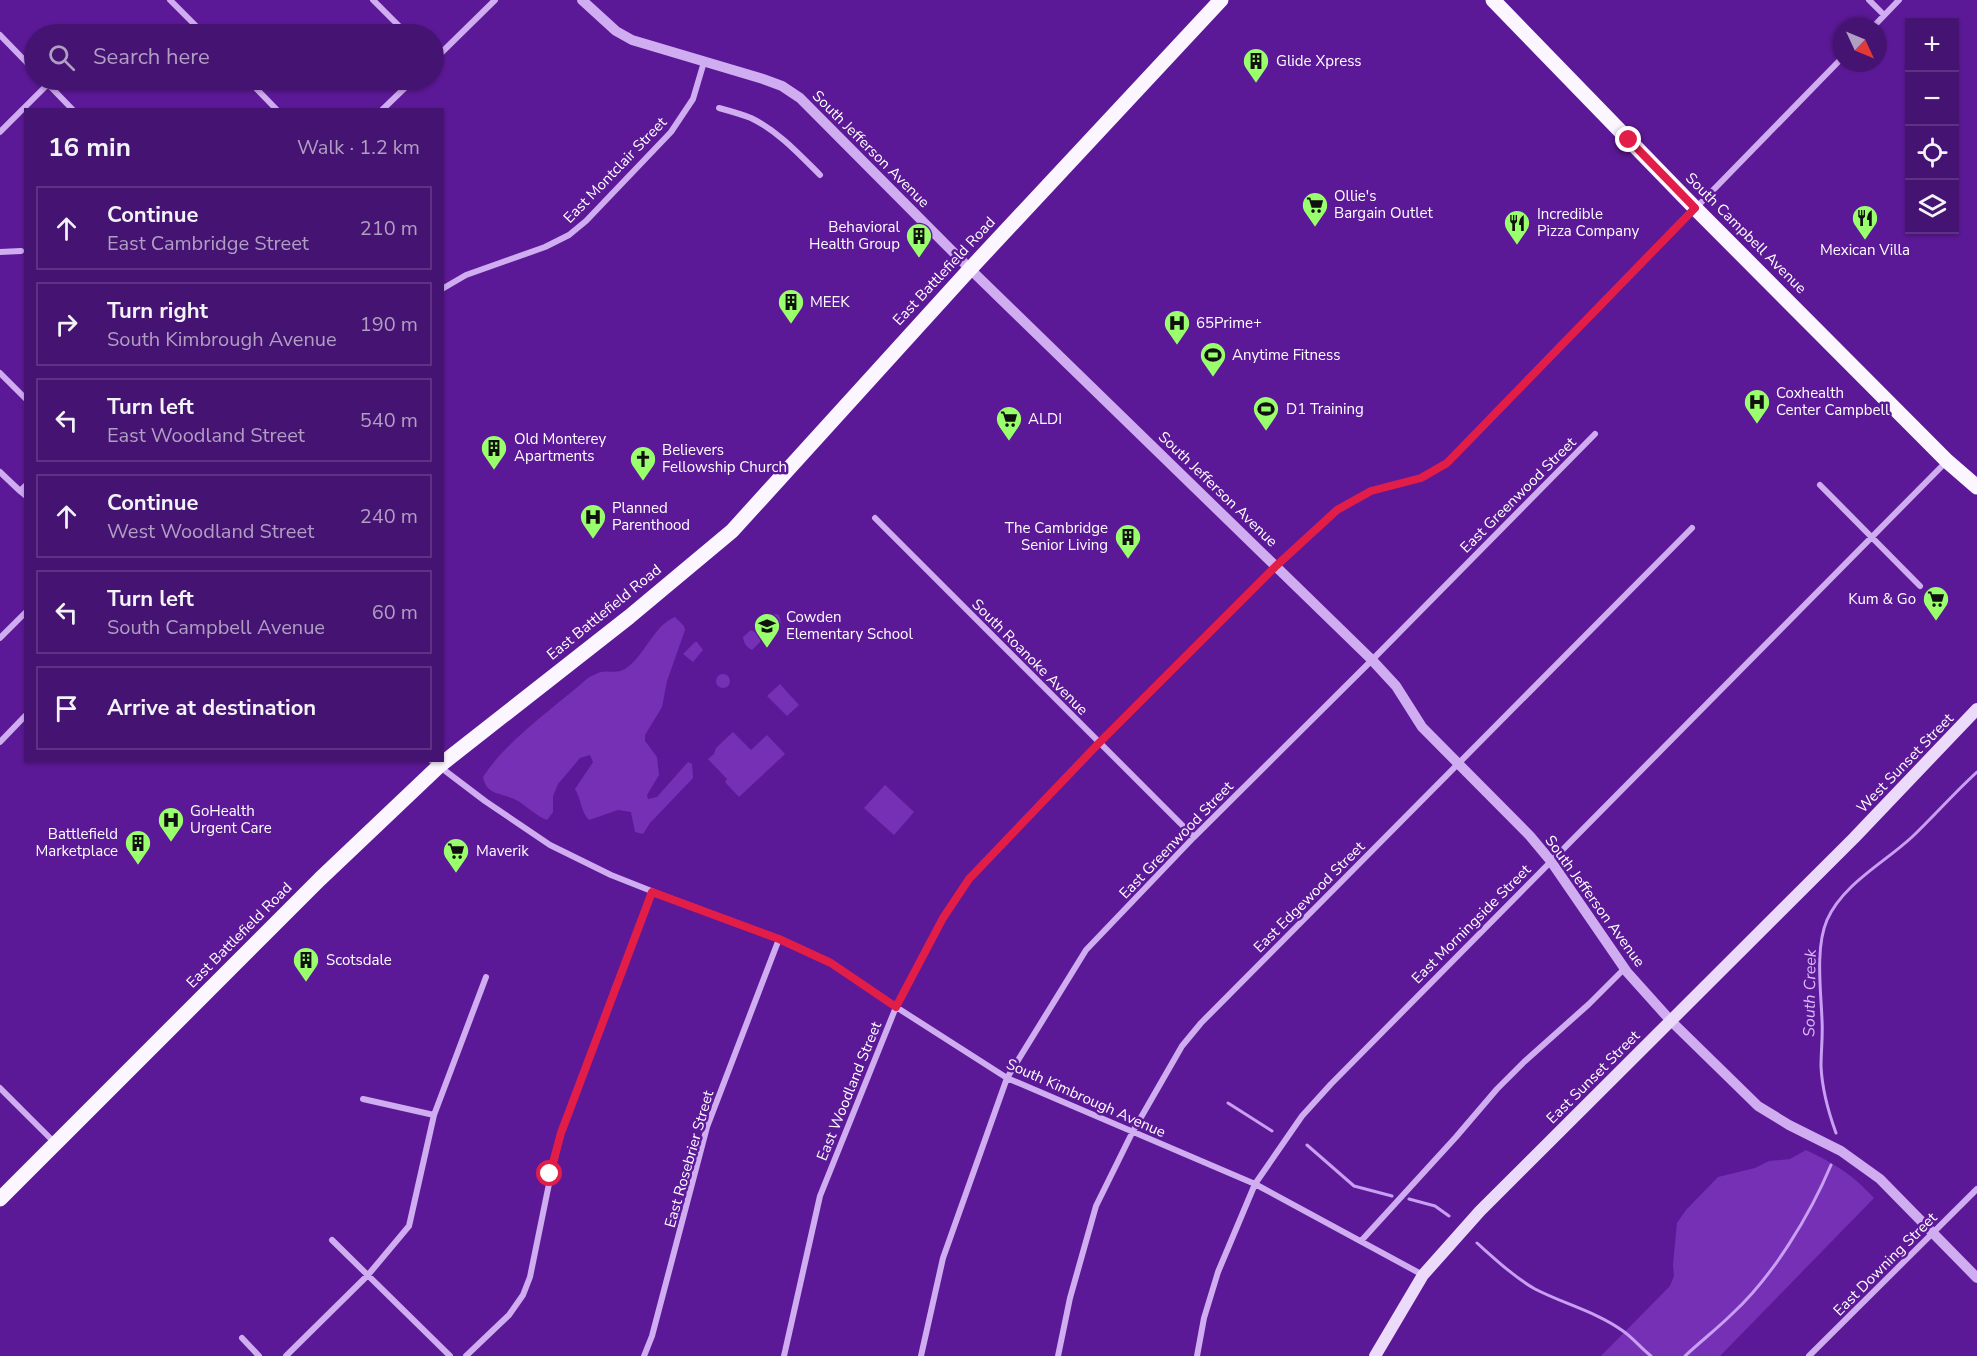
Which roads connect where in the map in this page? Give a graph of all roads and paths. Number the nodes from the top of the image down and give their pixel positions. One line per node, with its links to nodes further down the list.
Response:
1 (170, 0): 11 (street)
2 (373, 0): 12 (street)
3 (495, 0): 14 (street)
4 (582, 0): 16 (street, South Jefferson Avenue)
5 (1221, 0): 31 (main road, East Battlefield Road)
6 (1493, 0): 28 (main road, South Campbell Avenue)
7 (1869, 0): 9 (street)
8 (1899, 0): 9 (street)
9 (1884, 15): 10 (street)
10 (1881, 18)
11 (194, 24)
12 (397, 24)
13 (0, 35): 15 (street)
14 (444, 50)
15 (24, 60)
16 (704, 62): 31 (street, South Jefferson Avenue); 32 (street, East Montclair Street)
17 (1833, 67): 28 (street, East Woodland Street)
18 (39, 90): 26 (street)
19 (54, 90): 22 (street)
20 (258, 90): 23 (street)
21 (403, 90): 24 (street)
22 (71, 108)
23 (276, 108)
24 (384, 108)
25 (719, 108): 27 (street)
26 (0, 132)
27 (820, 175)
28 (1695, 208): 36 (main road, South Campbell Avenue); 46 (street, East Woodland Street)
29 (21, 251): 30 (street)
30 (0, 252)
31 (970, 269): 46 (street, South Jefferson Avenue); 55 (main road, East Battlefield Road)
32 (444, 289)
33 (0, 373): 34 (street)
34 (24, 397)
35 (1595, 434): 50 (street, East Greenwood Street)
36 (1947, 461): 40 (main road, South Campbell Avenue); 45 (street, East Morningside Street)
37 (0, 472): 41 (street)
38 (1820, 485): 45 (street)
39 (24, 487): 41 (street)
40 (1977, 487)
41 (20, 491): 42 (street)
42 (24, 494)
43 (875, 518): 54 (street, South Roanoke Avenue)
44 (1692, 528): 57 (street, East Edgewood Street)
45 (1872, 537): 47 (street); 60 (street, East Morningside Street)
46 (1276, 566): 50 (street, South Jefferson Avenue); 54 (street, East Woodland Street)
47 (1920, 586)
48 (24, 614): 49 (street)
49 (0, 638)
50 (1372, 660): 57 (street, South Jefferson Avenue); 58 (street, East Greenwood Street)
51 (1977, 709): 59 (main road, West Sunset Street)
52 (24, 717): 53 (street)
53 (0, 742)
54 (1099, 743): 58 (street, South Roanoke Avenue); 65 (street, East Woodland Street)
55 (444, 756)
56 (435, 763): 61 (street, South Kimbrough Avenue); 72 (main road, East Battlefield Road)
57 (1457, 764): 60 (street, South Jefferson Avenue); 71 (street, East Edgewood Street)
58 (1194, 837): 67 (street, East Greenwood Street)
59 (1854, 838): 66 (main road, East Sunset Street)
60 (1551, 860): 63 (street, South Jefferson Avenue); 73 (street, East Morningside Street)
61 (652, 892): 62 (street, South Kimbrough Avenue); 86 (street)
62 (779, 939): 65 (street, South Kimbrough Avenue); 87 (street, East Rosebrier Street)
63 (1625, 969): 66 (street, South Jefferson Avenue); 78 (street)
64 (486, 977): 70 (street)
65 (896, 1007): 67 (street, South Kimbrough Avenue); 88 (street, East Woodland Street)
66 (1671, 1021): 76 (street, South Jefferson Avenue); 80 (main road, East Sunset Street)
67 (1007, 1078): 71 (street, South Kimbrough Avenue); 89 (street, East Greenwood Street)
68 (0, 1088): 72 (street)
69 (363, 1100): 70 (street)
70 (434, 1115): 79 (street)
71 (1132, 1133): 73 (street, South Kimbrough Avenue); 90 (street, East Edgewood Street)
72 (56, 1144): 75 (main road, East Battlefield Road)
73 (1255, 1184): 78 (street, South Kimbrough Avenue); 91 (street, East Morningside Street)
74 (1977, 1189): 76 (street, East Downing Street)
75 (0, 1199)
76 (1933, 1232): 81 (street, South Jefferson Avenue); 93 (street, East Downing Street)
77 (332, 1240): 79 (street)
78 (1361, 1241): 80 (street, South Kimbrough Avenue)
79 (368, 1275): 84 (street); 85 (street)
80 (1423, 1275): 92 (main road, East Sunset Street)
81 (1977, 1278)
82 (242, 1338): 83 (street)
83 (259, 1356)
84 (286, 1356)
85 (450, 1356)
86 (466, 1356)
87 (644, 1356)
88 (784, 1356)
89 (921, 1356)
90 (1058, 1356)
91 (1197, 1356)
92 (1375, 1356)
93 (1809, 1356)

